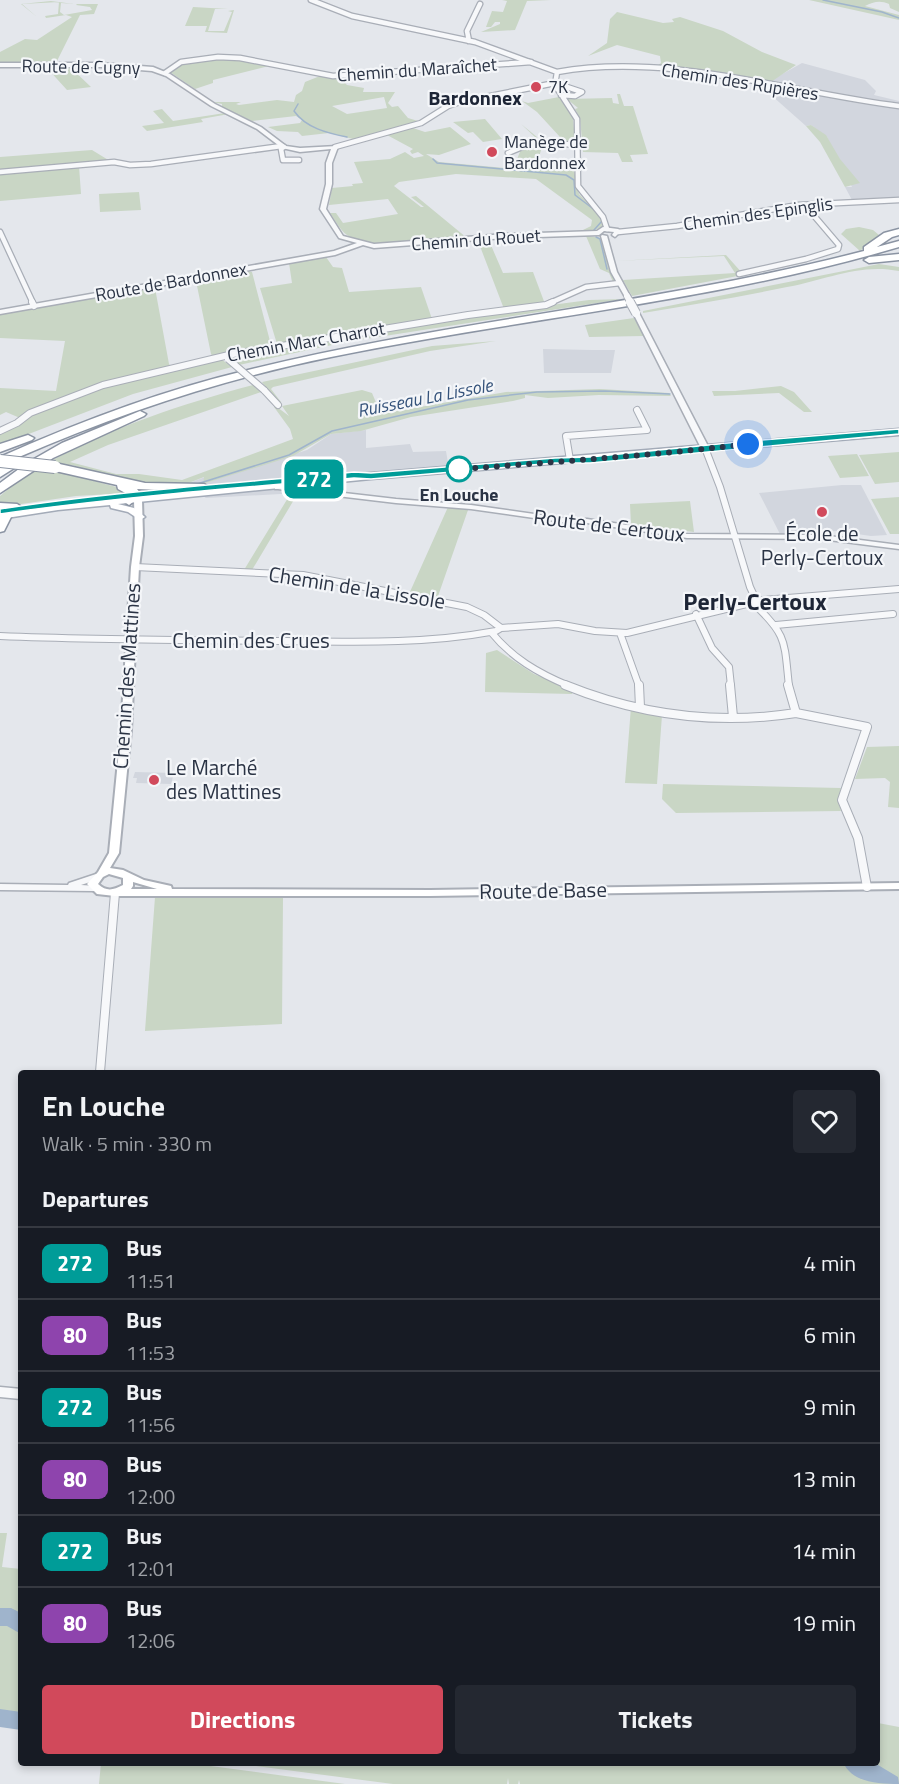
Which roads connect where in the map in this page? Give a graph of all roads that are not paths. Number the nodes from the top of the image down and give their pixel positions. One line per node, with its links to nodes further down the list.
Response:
1 (311, 0): 3 (street)
2 (480, 4): 3 (street)
3 (469, 41): 4 (street)
4 (531, 62): 6 (street); 7 (street, Chemin du Maraîchet)
5 (0, 65): 7 (street, Route de Cugny)
6 (557, 72): 8 (street); 10 (street, Chemin des Rupières)
7 (165, 73): 12 (street, Route de Cugny)
8 (555, 83): 9 (street); 9 (street); 13 (street)
9 (561, 95): 11 (street)
10 (899, 106)
11 (577, 144): 14 (street); 19 (street)
12 (283, 147): 13 (street); 15 (street, Route de Cugny); 16 (street)
13 (335, 147): 24 (street)
14 (508, 153)
15 (299, 160)
16 (0, 172)
17 (899, 200): 18 (street, Chemin des Epinglis)
18 (798, 205): 22 (street, Chemin des Epinglis); 29 (street)
19 (607, 229): 22 (street); 23 (street)
20 (0, 232): 31 (street)
21 (899, 232): 27 (highway)
22 (617, 234): 23 (street, Chemin du Rouet); 26 (street)
23 (602, 235): 24 (street, Chemin du Rouet); 26 (street)
24 (357, 243): 31 (street, Route de Bardonnex)
25 (899, 244): 27 (highway)
26 (609, 249): 30 (street)
27 (852, 256): 33 (highway)
28 (899, 258): 35 (highway)
29 (739, 274)
30 (620, 283): 34 (street, Chemin Marc Charrot); 42 (street, bridge)
31 (34, 306): 32 (street, Route de Bardonnex)
32 (0, 312)
33 (314, 356): 40 (highway); 45 (highway)
34 (226, 358): 36 (street, bridge); 38 (street, Chemin Marc Charrot)
35 (173, 400): 46 (highway); 51 (highway)
36 (278, 405)
37 (637, 410): 44 (street)
38 (0, 431)
39 (899, 432): 42 (main road)
40 (41, 434): 41 (highway); 43 (highway)
41 (0, 448)
42 (705, 448): 44 (main road); 59 (street)
43 (0, 453)
44 (570, 460): 48 (main road)
45 (0, 461): 47 (highway, bridge)
46 (0, 471)
47 (113, 482): 50 (highway); 53 (highway)
48 (304, 482): 49 (main road); 50 (main road); 52 (street, Route de Certoux)
49 (276, 487): 52 (street, Route de Certoux); 54 (main road)
50 (204, 488): 53 (main road)
51 (0, 489)
52 (320, 492): 59 (street, Route de Certoux)
53 (137, 497): 54 (main road); 55 (main road); 56 (main road); 57 (main road, Chemin des Mattines)
54 (156, 498): 57 (main road)
55 (80, 505): 56 (main road); 57 (main road)
56 (5, 512): 58 (highway)
57 (140, 516): 61 (main road, Chemin des Mattines)
58 (0, 528)
59 (735, 537): 60 (street, Route de Certoux); 63 (street)
60 (899, 547)
61 (135, 567): 67 (street, Chemin de la Lissole); 71 (main road, Chemin des Mattines)
62 (899, 589): 63 (street, Chemin des Crues)
63 (756, 603): 64 (street, Chemin des Crues); 66 (street)
64 (696, 614): 69 (street, Chemin des Crues); 74 (street)
65 (893, 614): 66 (street)
66 (776, 625): 73 (street)
67 (501, 628): 68 (street, Chemin des Crues); 69 (street, Chemin des Crues)
68 (491, 632): 71 (street, Chemin des Crues); 72 (street)
69 (620, 633): 72 (street)
70 (0, 636): 71 (street, Chemin des Crues)
71 (130, 641): 75 (main road, Chemin des Mattines)
72 (640, 707): 74 (street)
73 (796, 713): 74 (street); 80 (street)
74 (733, 717)
75 (114, 853): 76 (main road, Chemin des Mattines); 77 (main road, Chemin des Mattines)
76 (125, 875): 77 (main road); 81 (main road, Route de Base); 82 (main road)
77 (97, 879): 79 (street); 82 (main road)
78 (899, 886): 80 (main road, Route de Base)
79 (0, 887)
80 (867, 887): 81 (main road, Route de Base)
81 (188, 892): 82 (main road, Route de Base)
82 (117, 893): 83 (street)
83 (100, 1070)
84 (0, 1392): 85 (street)
85 (18, 1394)

